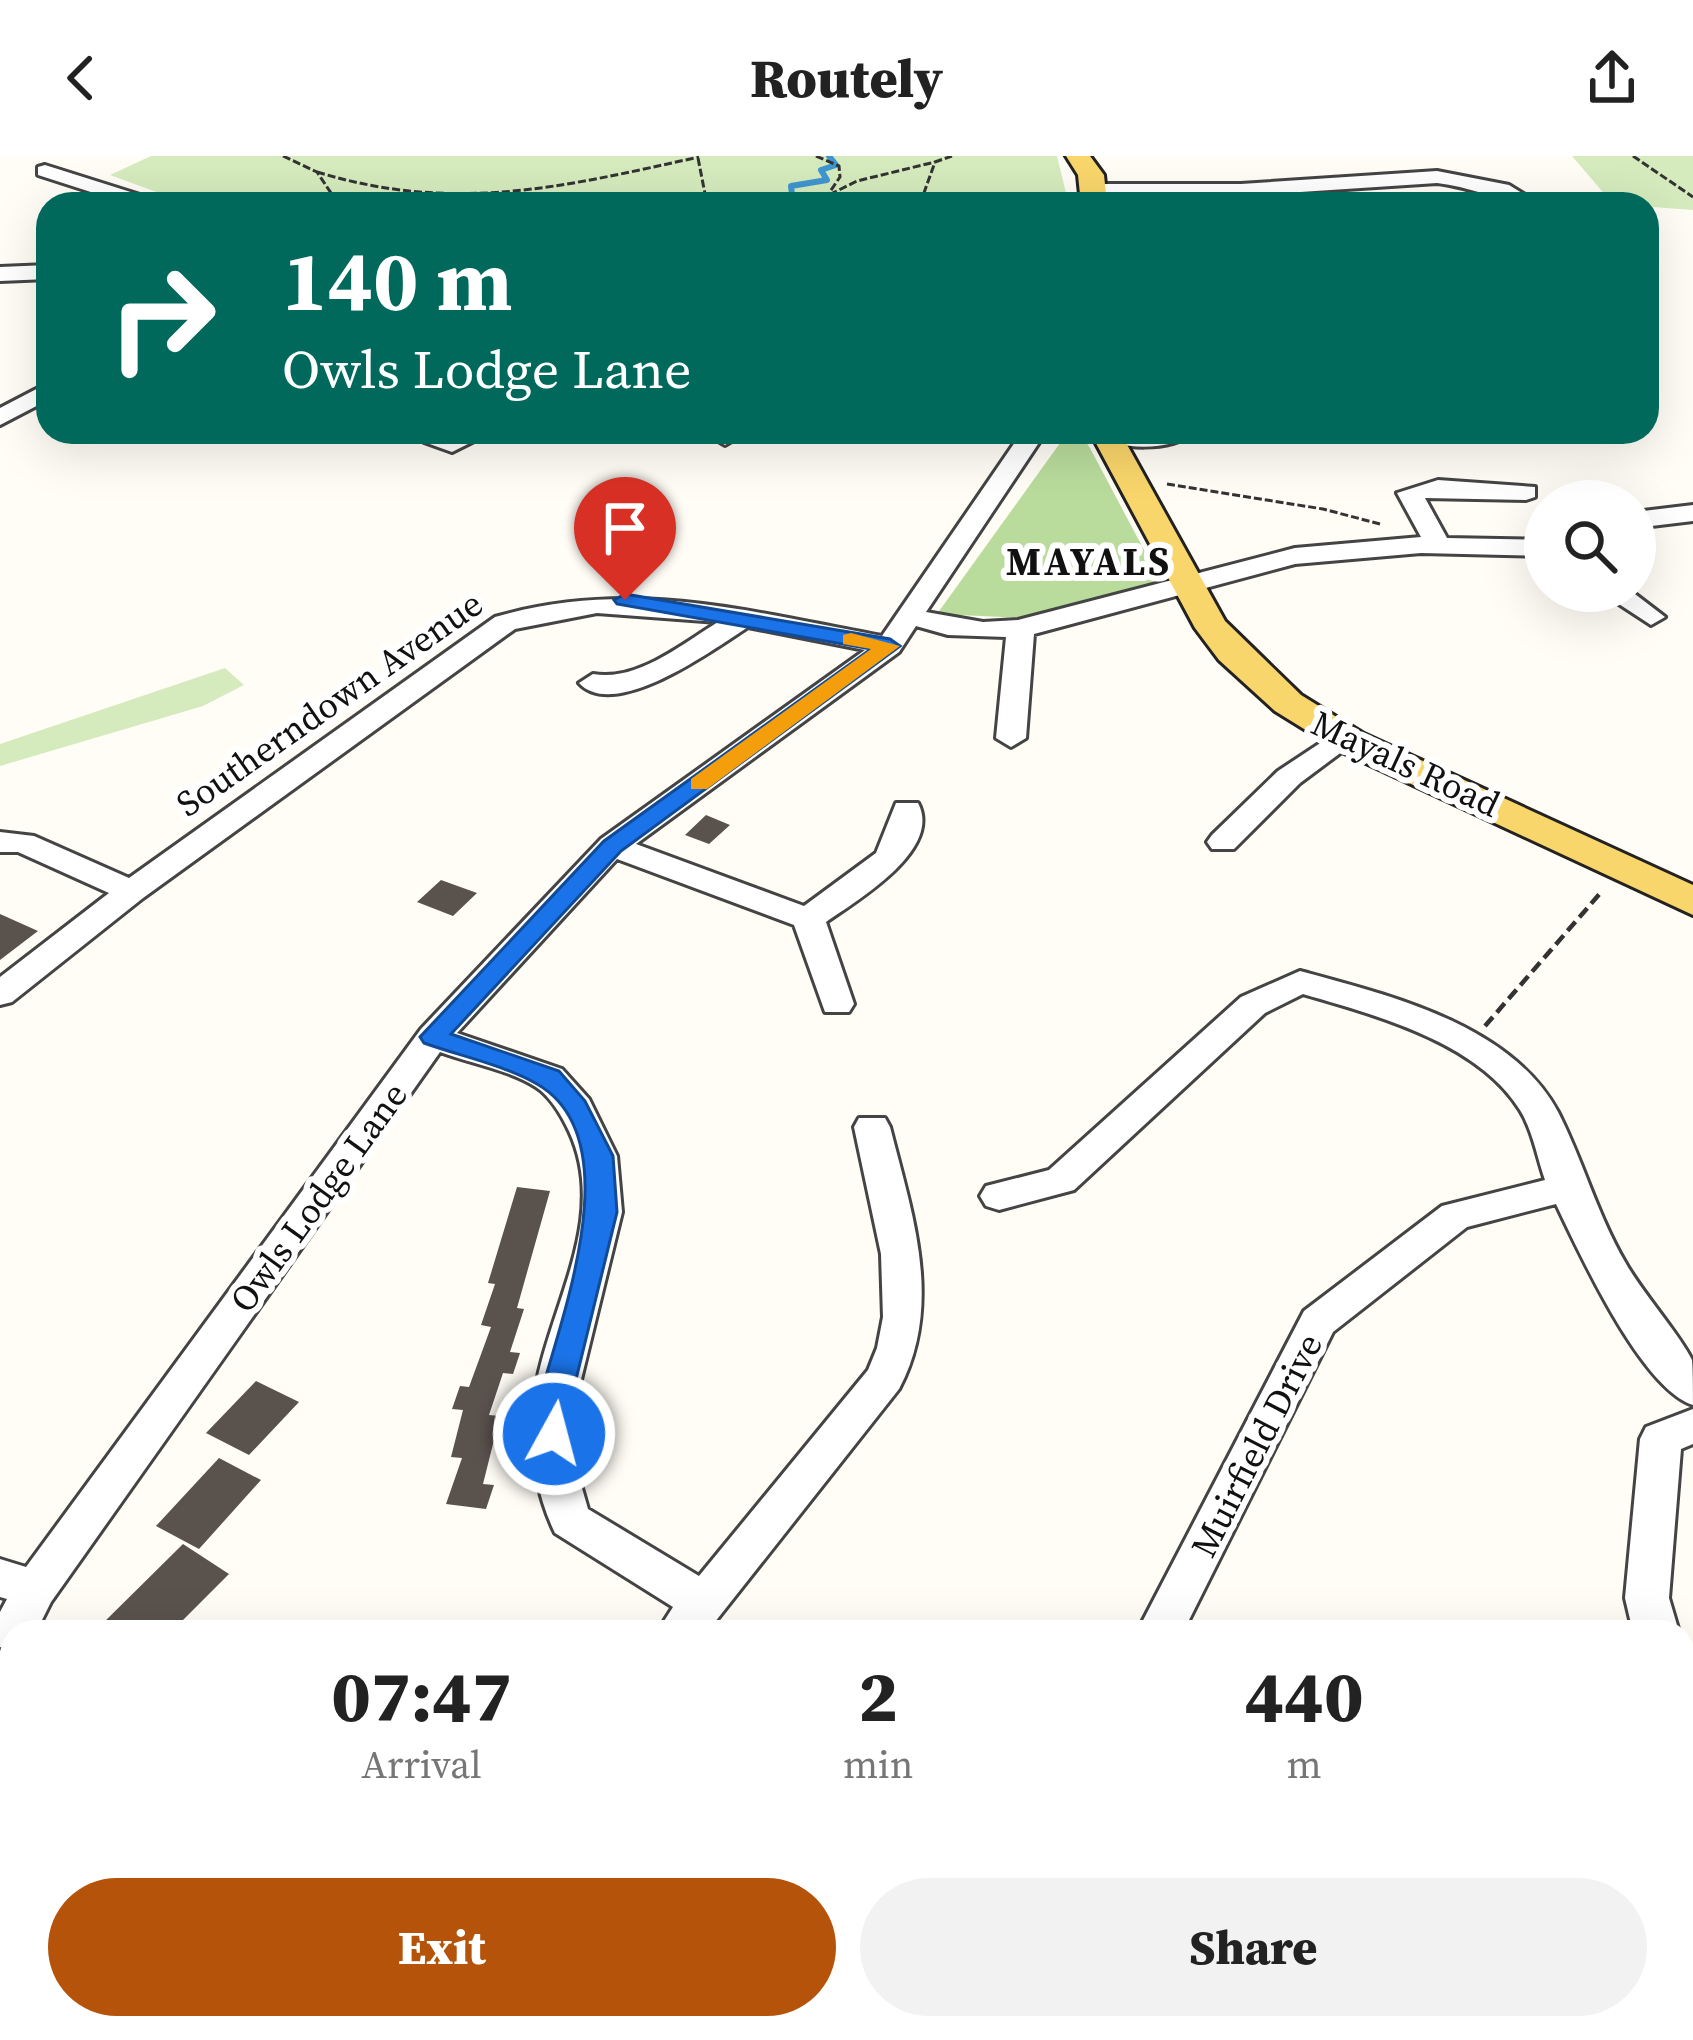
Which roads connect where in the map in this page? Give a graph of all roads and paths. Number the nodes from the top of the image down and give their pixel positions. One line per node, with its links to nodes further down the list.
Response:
1 (284, 156): 10 (path)
2 (699, 156): 15 (path); 16 (path)
3 (816, 156): 17 (path)
4 (952, 156): 7 (path)
5 (1078, 156): 20 (main road)
6 (1633, 156): 23 (path)
7 (935, 162): 18 (path); 19 (path)
8 (1295, 170): 11 (street)
9 (45, 171): 12 (street)
10 (317, 172): 13 (path); 14 (path)
11 (1313, 184): 21 (street); 22 (street)
12 (111, 192)
13 (330, 192)
14 (374, 192)
15 (518, 192)
16 (702, 192)
17 (829, 192)
18 (834, 192)
19 (924, 192)
20 (1092, 192)
21 (1178, 192)
22 (1521, 192)
23 (1693, 197)
24 (36, 272): 25 (street)
25 (0, 274)
26 (36, 397): 27 (street)
27 (0, 418)
28 (442, 444): 31 (street)
29 (1026, 444): 40 (street, Owls Lodge Lane)
30 (1112, 444): 32 (main road, Mayals Road)
31 (439, 445)
32 (1124, 466): 36 (path); 38 (main road, Mayals Road)
33 (1524, 492): 36 (street)
34 (1693, 513): 35 (street)
35 (1656, 517)
36 (1429, 545): 37 (street); 38 (street)
37 (1524, 547)
38 (1188, 584): 43 (street); 47 (main road, Mayals Road)
39 (1644, 612): 41 (street)
40 (914, 617): 43 (street); 44 (street, Owls Lodge Lane)
41 (1651, 617)
42 (738, 621): 44 (street, Southerndown Avenue); 45 (street); 53 (street, Southerndown Avenue)
43 (1020, 632): 46 (street)
44 (890, 646): 51 (street, Owls Lodge Lane)
45 (593, 683)
46 (1011, 738)
47 (1340, 739): 50 (street); 52 (main road, Mayals Road)
48 (907, 810): 55 (street)
49 (0, 842): 53 (street)
50 (1223, 842)
51 (613, 846): 55 (street); 58 (street, Owls Lodge Lane)
52 (1624, 865): 54 (main road, Mayals Road); 59 (path)
53 (132, 891): 56 (street, Southerndown Avenue)
54 (1693, 902)
55 (808, 920): 57 (street)
56 (0, 994)
57 (837, 1004)
58 (433, 1037): 65 (street, Owls Lodge Lane); 66 (street)
59 (1470, 1044): 61 (street); 62 (street)
60 (872, 1127): 66 (street)
61 (1568, 1188): 63 (street); 68 (street, Muirfield Drive)
62 (1000, 1196)
63 (1693, 1389)
64 (1693, 1426): 69 (street)
65 (18, 1583): 67 (street, Owls Lodge Lane)
66 (692, 1617)
67 (14, 1620)
68 (1166, 1620)
69 (1653, 1620)

